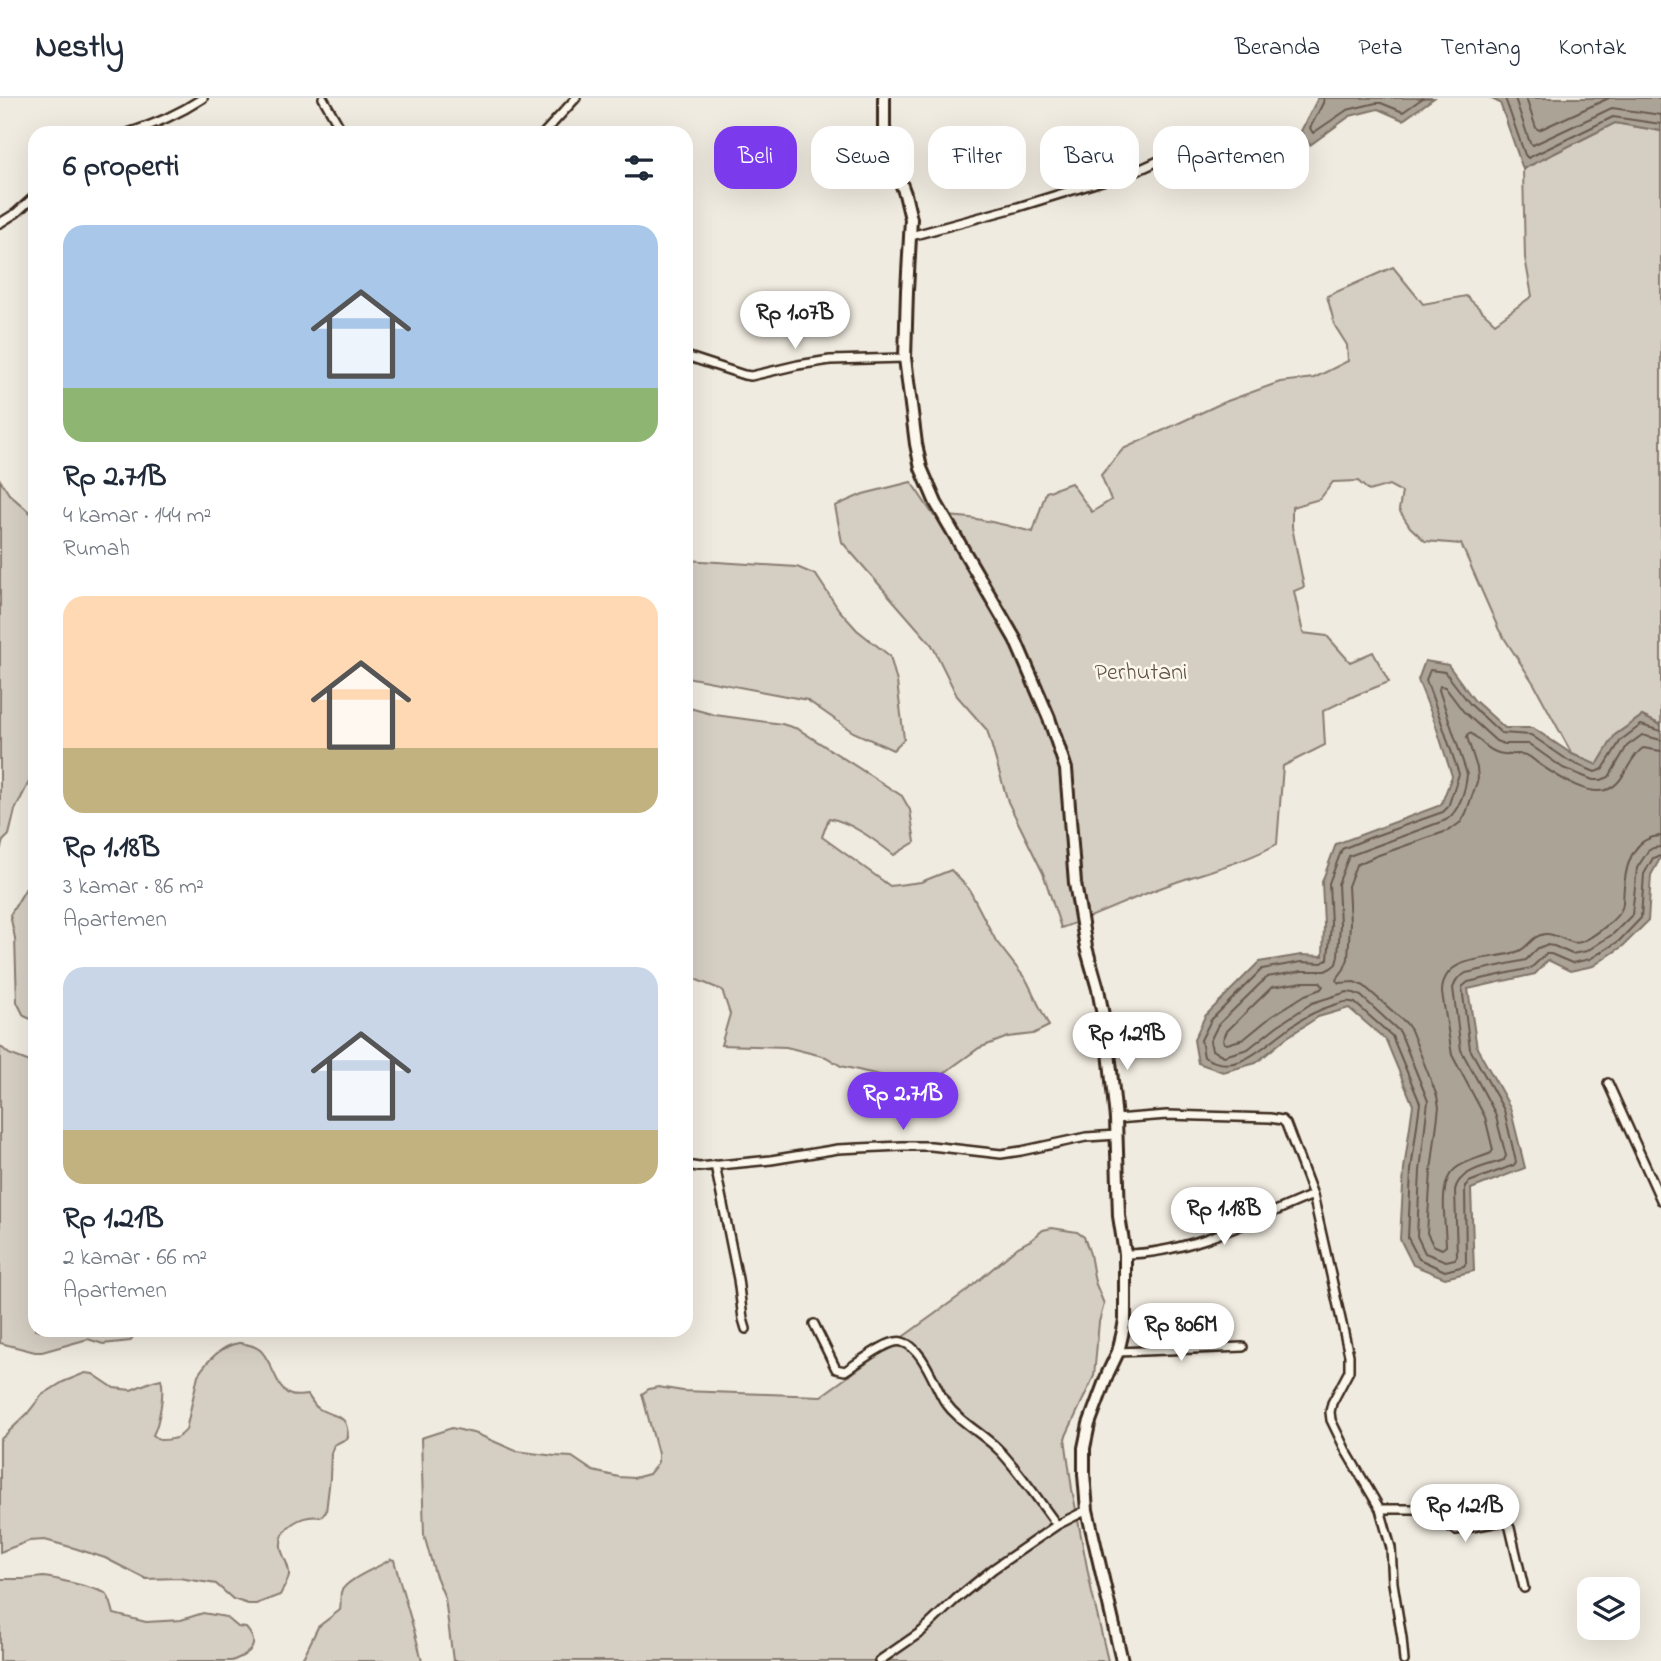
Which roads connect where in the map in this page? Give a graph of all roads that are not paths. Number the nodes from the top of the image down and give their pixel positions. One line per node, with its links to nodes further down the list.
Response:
1 (203, 98): 5 (street)
2 (323, 98): 6 (street)
3 (576, 98): 7 (street)
4 (884, 98): 11 (street)
5 (146, 126)
6 (339, 126)
7 (550, 126)
8 (1153, 163): 11 (street)
9 (28, 202): 10 (street)
10 (0, 223)
11 (911, 236): 13 (street)
12 (693, 358): 13 (street)
13 (905, 358): 15 (street)
14 (1608, 1083): 20 (street)
15 (1116, 1119): 16 (street); 19 (street)
16 (1117, 1136): 17 (street); 21 (street)
17 (715, 1165): 18 (street); 23 (street)
18 (693, 1166)
19 (1313, 1195): 21 (street); 26 (street)
20 (1661, 1200)
21 (1125, 1254): 25 (street)
22 (814, 1324): 28 (street)
23 (746, 1329)
24 (1242, 1347): 25 (street)
25 (1118, 1352): 27 (street)
26 (1380, 1509): 29 (street); 32 (street)
27 (1087, 1510): 28 (street); 31 (street)
28 (1057, 1525): 30 (street)
29 (1524, 1588)
30 (879, 1661)
31 (1122, 1661)
32 (1404, 1661)

